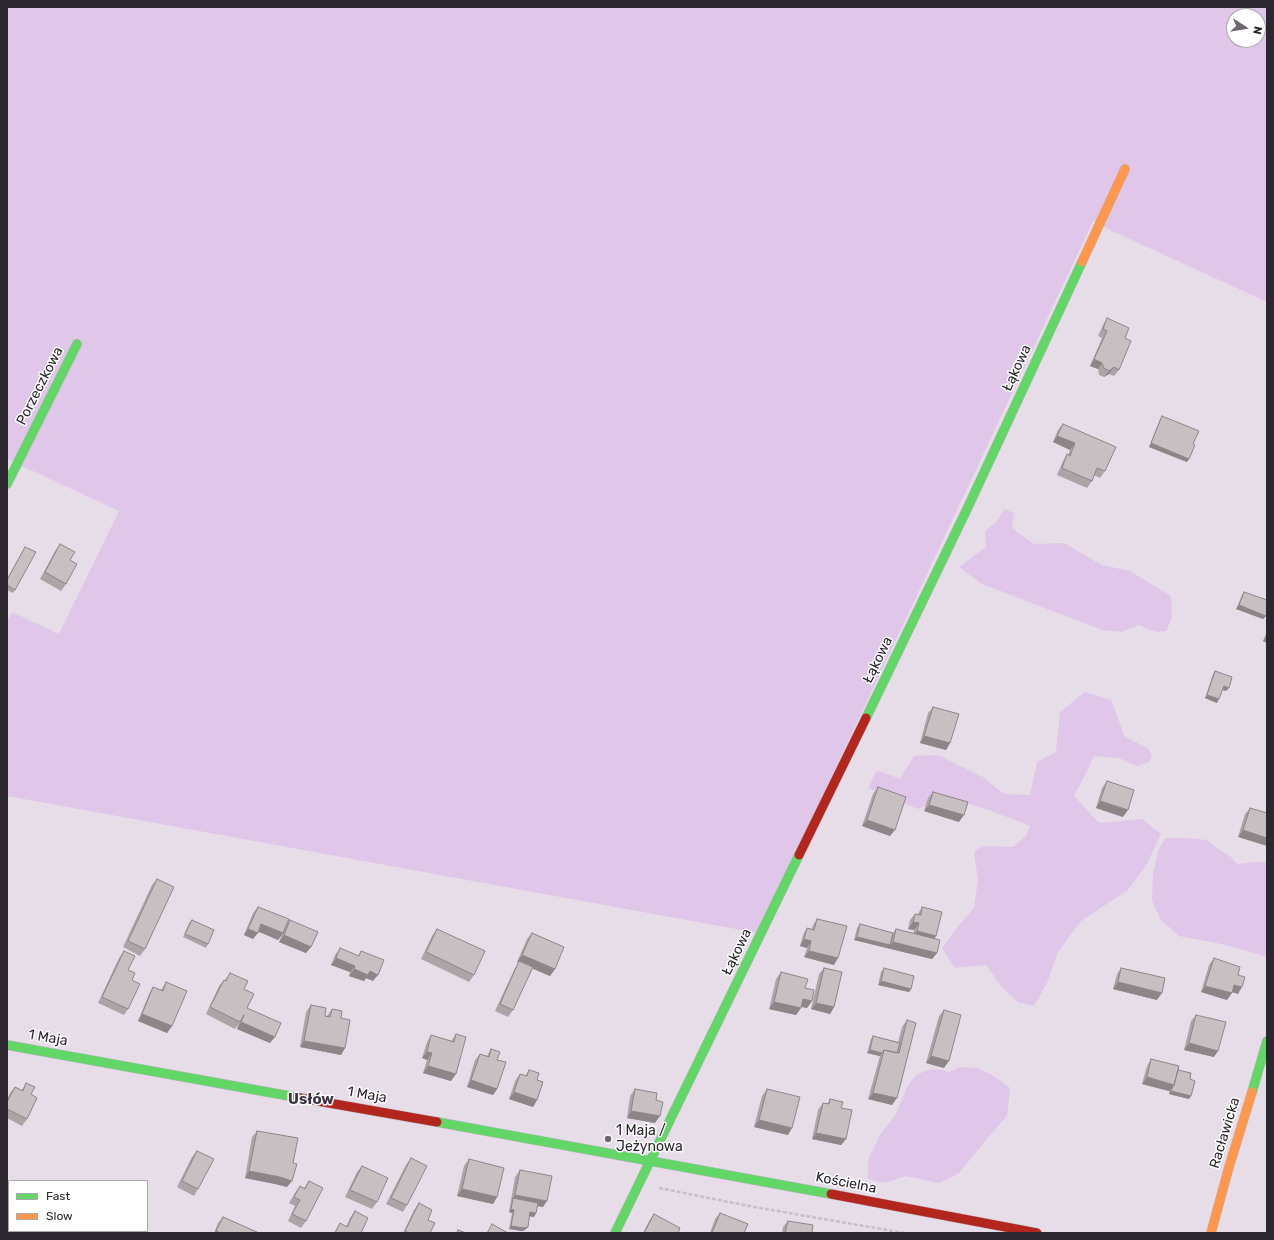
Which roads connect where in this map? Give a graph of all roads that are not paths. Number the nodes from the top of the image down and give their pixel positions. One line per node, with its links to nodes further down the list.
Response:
1 (1125, 169): 6 (street, Łąkowa)
2 (77, 344): 3 (street, Porzeczkowa)
3 (7, 484)
4 (1267, 1041): 9 (street, Racławicka)
5 (7, 1045): 6 (street, 1 Maja)
6 (651, 1161): 7 (street, Łąkowa); 8 (street, Kościelna)
7 (615, 1233)
8 (1037, 1233)
9 (1211, 1233)

